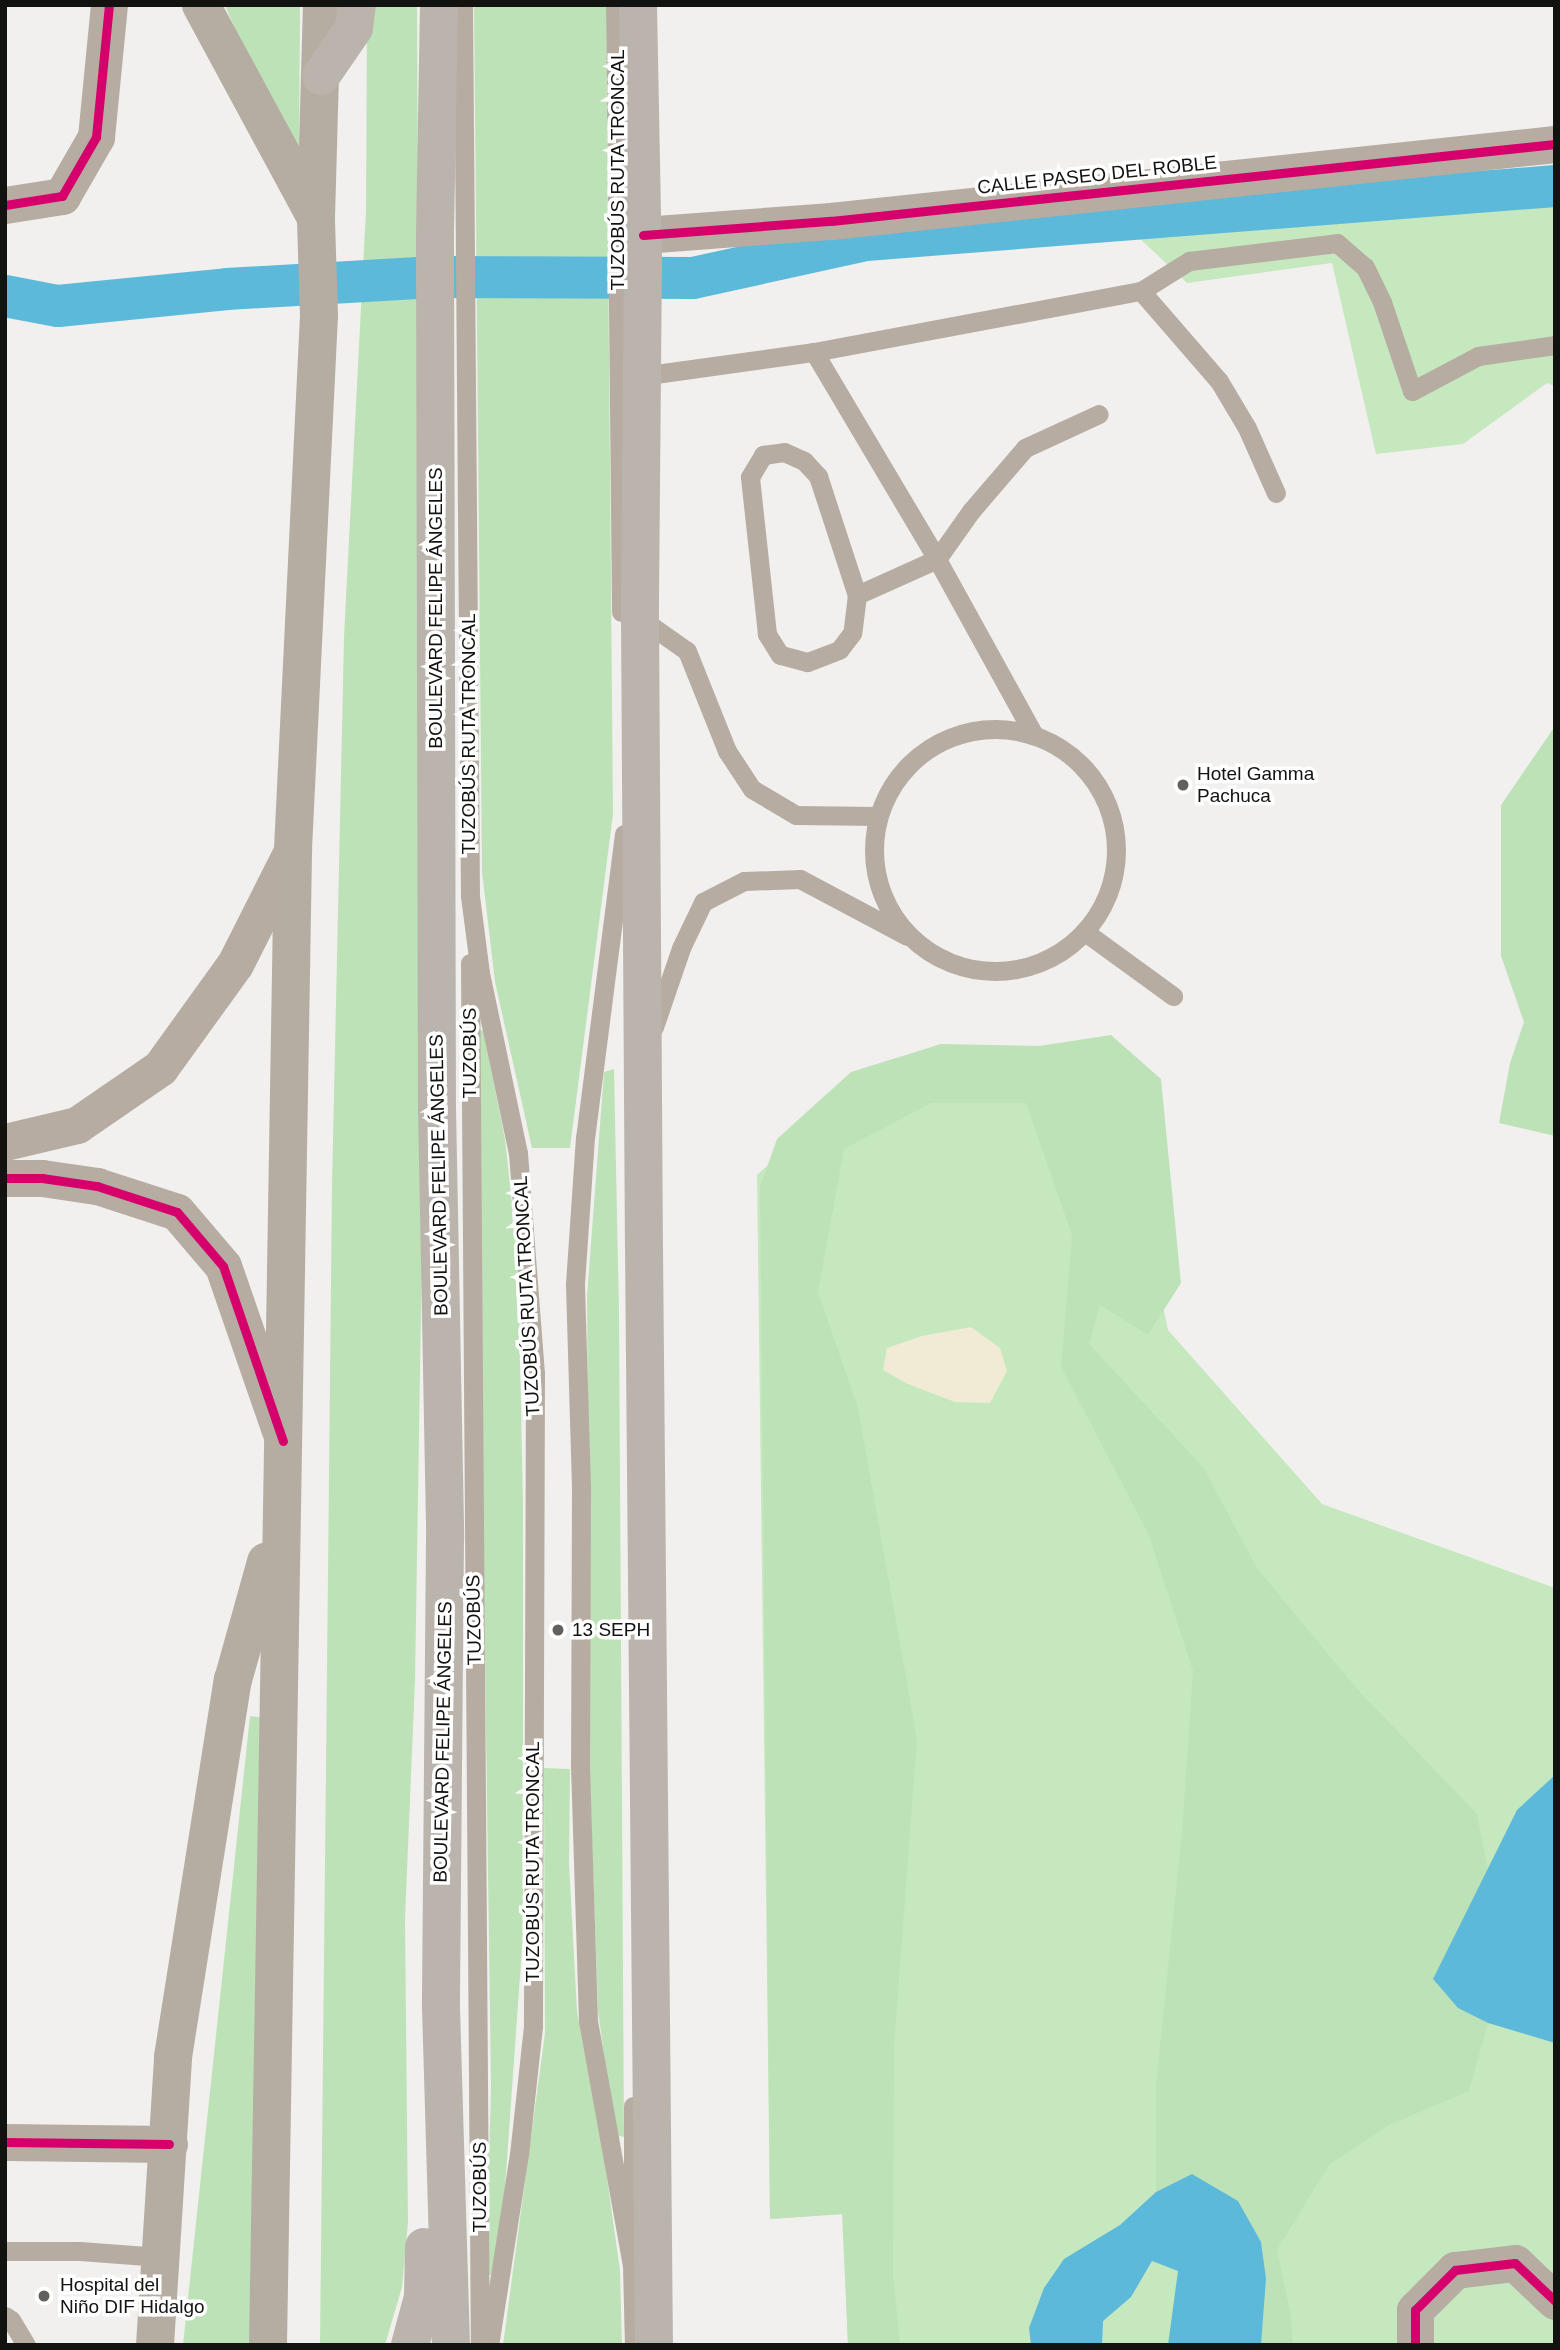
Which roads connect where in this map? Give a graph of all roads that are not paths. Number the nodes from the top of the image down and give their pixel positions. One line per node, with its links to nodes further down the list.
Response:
1 (109, 5): 11 (street)
2 (201, 5): 12 (main road)
3 (322, 5): 9 (main road)
4 (357, 5): 9 (highway)
5 (439, 5): 13 (highway, BOULEVARD FELIPE ÁNGELES)
6 (463, 5): 13 (lane)
7 (615, 5): 14 (lane, TUZOBÚS RUTA TRONCAL)
8 (638, 5): 14 (highway)
9 (321, 76): 12 (main road)
10 (1555, 144): 14 (street, CALLE PASEO DEL ROBLE)
11 (5, 205)
12 (317, 224): 29 (main road)
13 (450, 233): 17 (highway, BOULEVARD FELIPE ÁNGELES)
14 (634, 245): 16 (highway)
15 (1141, 291): 18 (lane); 19 (lane); 22 (lane)
16 (630, 320): 20 (highway); 28 (lane)
17 (451, 326): 30 (lane, TUZOBÚS RUTA TRONCAL); 39 (highway, BOULEVARD FELIPE ÁNGELES)
18 (1555, 345)
19 (814, 352): 20 (lane); 23 (lane)
20 (641, 376): 25 (highway)
21 (1099, 414): 23 (lane)
22 (1276, 493)
23 (937, 559): 24 (lane); 26 (lane)
24 (858, 594): 24 (lane)
25 (640, 618): 27 (lane); 34 (highway)
26 (1034, 735): 27 (lane); 31 (lane)
27 (878, 816): 32 (lane)
28 (625, 846): 44 (lane); 44 (lane)
29 (293, 849): 35 (street); 37 (main road)
30 (470, 896): 52 (lane, TUZOBÚS); 53 (lane, TUZOBÚS RUTA TRONCAL)
31 (1084, 932): 32 (lane); 33 (lane)
32 (913, 939): 34 (lane)
33 (1173, 996)
34 (643, 1058): 55 (highway)
35 (5, 1142)
36 (5, 1178): 37 (street)
37 (283, 1441): 38 (main road)
38 (280, 1513): 41 (main road); 49 (main road)
39 (441, 2008): 50 (highway); 51 (highway, BOULEVARD FELIPE ÁNGELES)
40 (5, 2142): 41 (street)
41 (169, 2144): 43 (main road)
42 (5, 2251): 43 (lane)
43 (160, 2257): 48 (main road)
44 (632, 2265): 54 (lane)
45 (1555, 2301): 56 (street)
46 (5, 2316): 47 (lane)
47 (26, 2345)
48 (155, 2345)
49 (268, 2345)
50 (410, 2345)
51 (451, 2345)
52 (480, 2345)
53 (489, 2345)
54 (634, 2345)
55 (654, 2345)
56 (1415, 2345)

